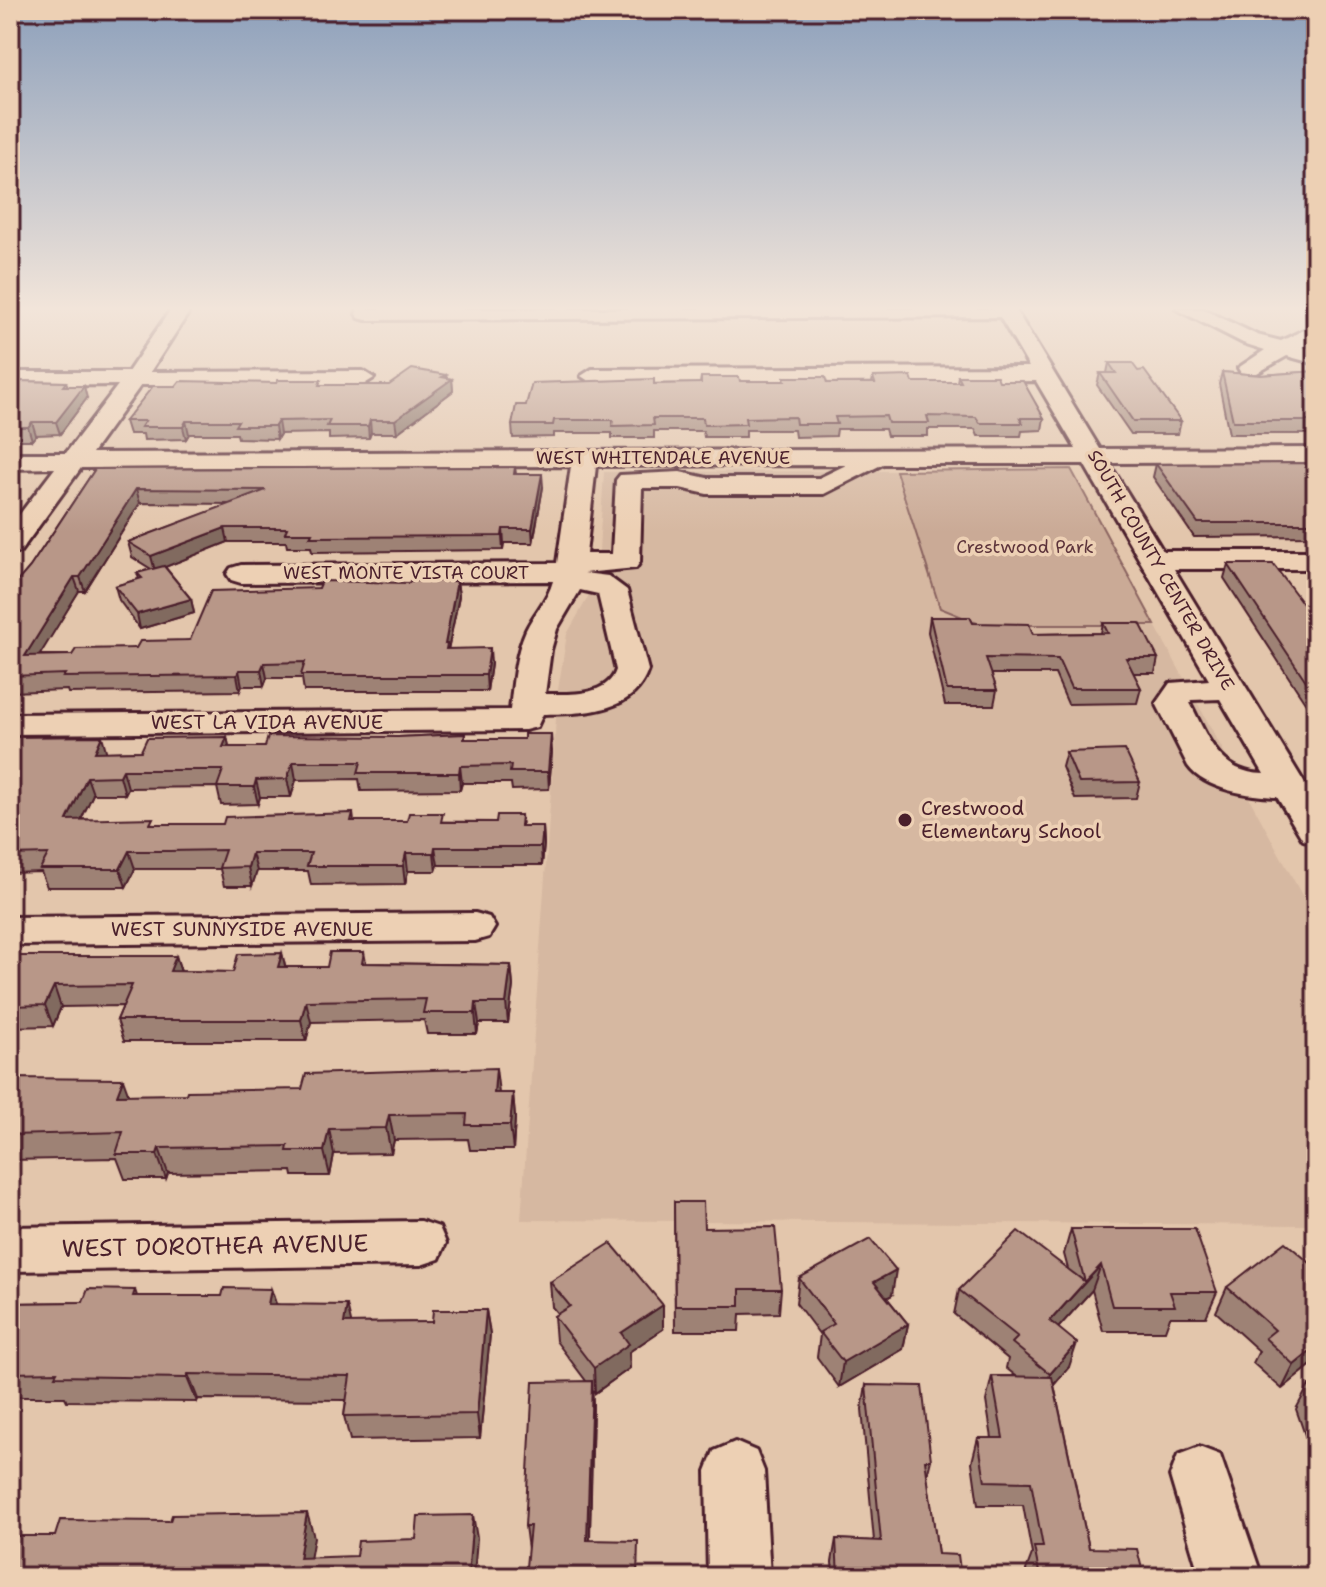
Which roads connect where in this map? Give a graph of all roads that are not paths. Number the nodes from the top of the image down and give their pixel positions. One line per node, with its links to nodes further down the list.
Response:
1 (131, 383): 6 (street)
2 (1050, 383): 4 (street, SOUTH COUNTY CENTER DRIVE)
3 (1316, 455): 4 (street)
4 (1094, 456): 8 (street); 10 (street, SOUTH COUNTY CENTER DRIVE)
5 (584, 459): 6 (street, WEST WHITENDALE AVENUE); 8 (street, WEST WHITENDALE AVENUE); 12 (street)
6 (75, 460): 7 (street, WEST WHITENDALE AVENUE); 9 (street)
7 (10, 461)
8 (678, 469): 12 (street)
9 (10, 546)
10 (1154, 560): 11 (street); 14 (street, SOUTH COUNTY CENTER DRIVE)
11 (1316, 560)
12 (570, 572): 13 (street, WEST MONTE VISTA COURT); 15 (street); 15 (street, WEST LA VIDA AVENUE)
13 (241, 574)
14 (1231, 689): 17 (street, SOUTH COUNTY CENTER DRIVE); 17 (street)
15 (526, 712): 16 (street, WEST LA VIDA AVENUE)
16 (10, 724)
17 (1289, 786): 18 (street, SOUTH COUNTY CENTER DRIVE)
18 (1316, 832)
19 (475, 927): 20 (street, WEST SUNNYSIDE AVENUE)
20 (10, 931)
21 (421, 1243): 22 (street, WEST DOROTHEA AVENUE)
22 (10, 1249)
23 (735, 1471): 25 (street)
24 (1199, 1476): 26 (street)
25 (739, 1577)
26 (1231, 1577)

